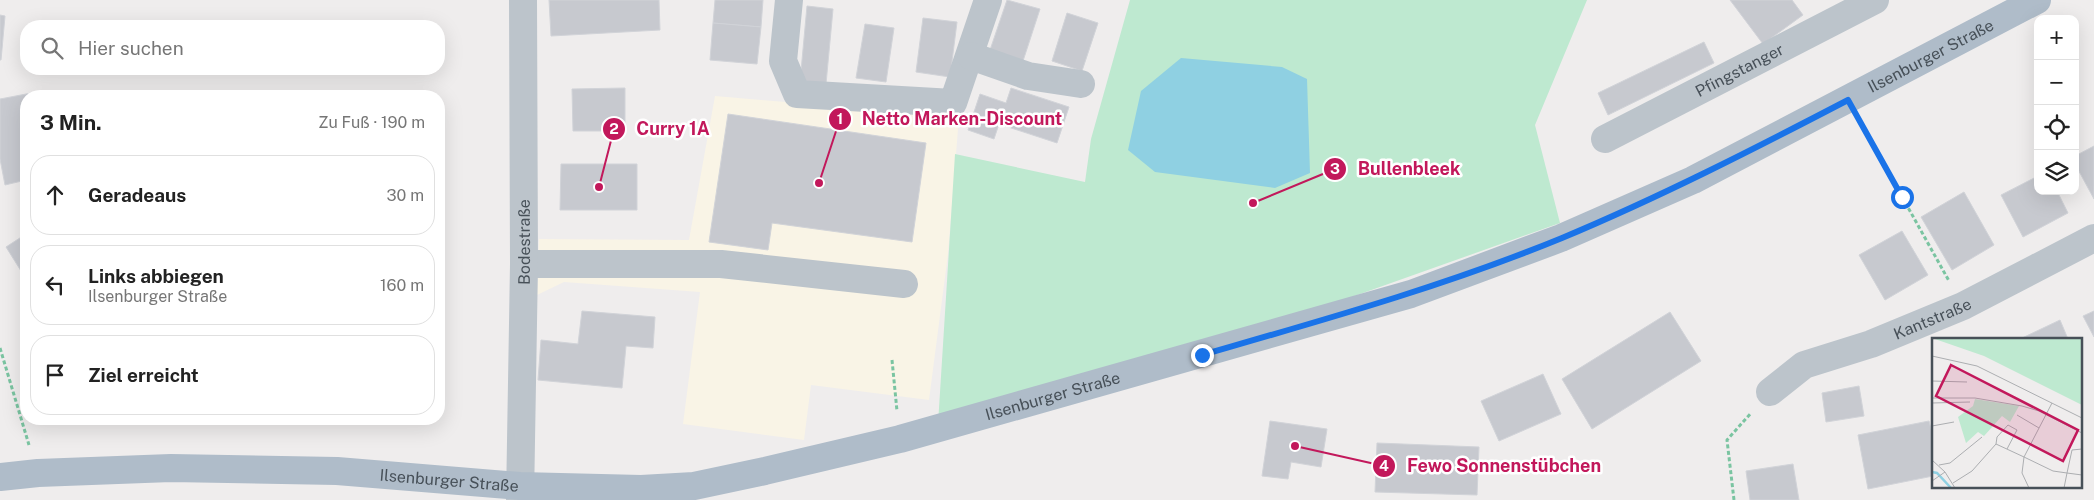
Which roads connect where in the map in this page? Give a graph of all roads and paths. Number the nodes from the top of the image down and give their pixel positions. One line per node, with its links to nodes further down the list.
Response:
1 (523, 0): 11 (street, Bodestraße)
2 (789, 0): 6 (street)
3 (988, 0): 6 (street)
4 (1875, 0): 9 (street, Pfingstanger)
5 (2037, 0): 8 (main road, Ilsenburger Straße)
6 (971, 56): 7 (street)
7 (1081, 84)
8 (1848, 100): 13 (path); 19 (main road, Ilsenburger Straße)
9 (1605, 139)
10 (2094, 238): 13 (street, Kantstraße)
11 (524, 264): 12 (street); 22 (street, Bodestraße)
12 (904, 284)
13 (1963, 306): 16 (street, Kantstraße)
14 (0, 348): 17 (path)
15 (892, 360): 19 (path)
16 (1770, 392): 23 (path)
17 (20, 413)
18 (24, 425): 20 (path)
19 (900, 439): 22 (main road, Ilsenburger Straße)
20 (38, 472): 21 (main road, Ilsenburger Straße); 22 (main road, Ilsenburger Straße)
21 (0, 477)
22 (520, 493)
23 (1734, 500)

